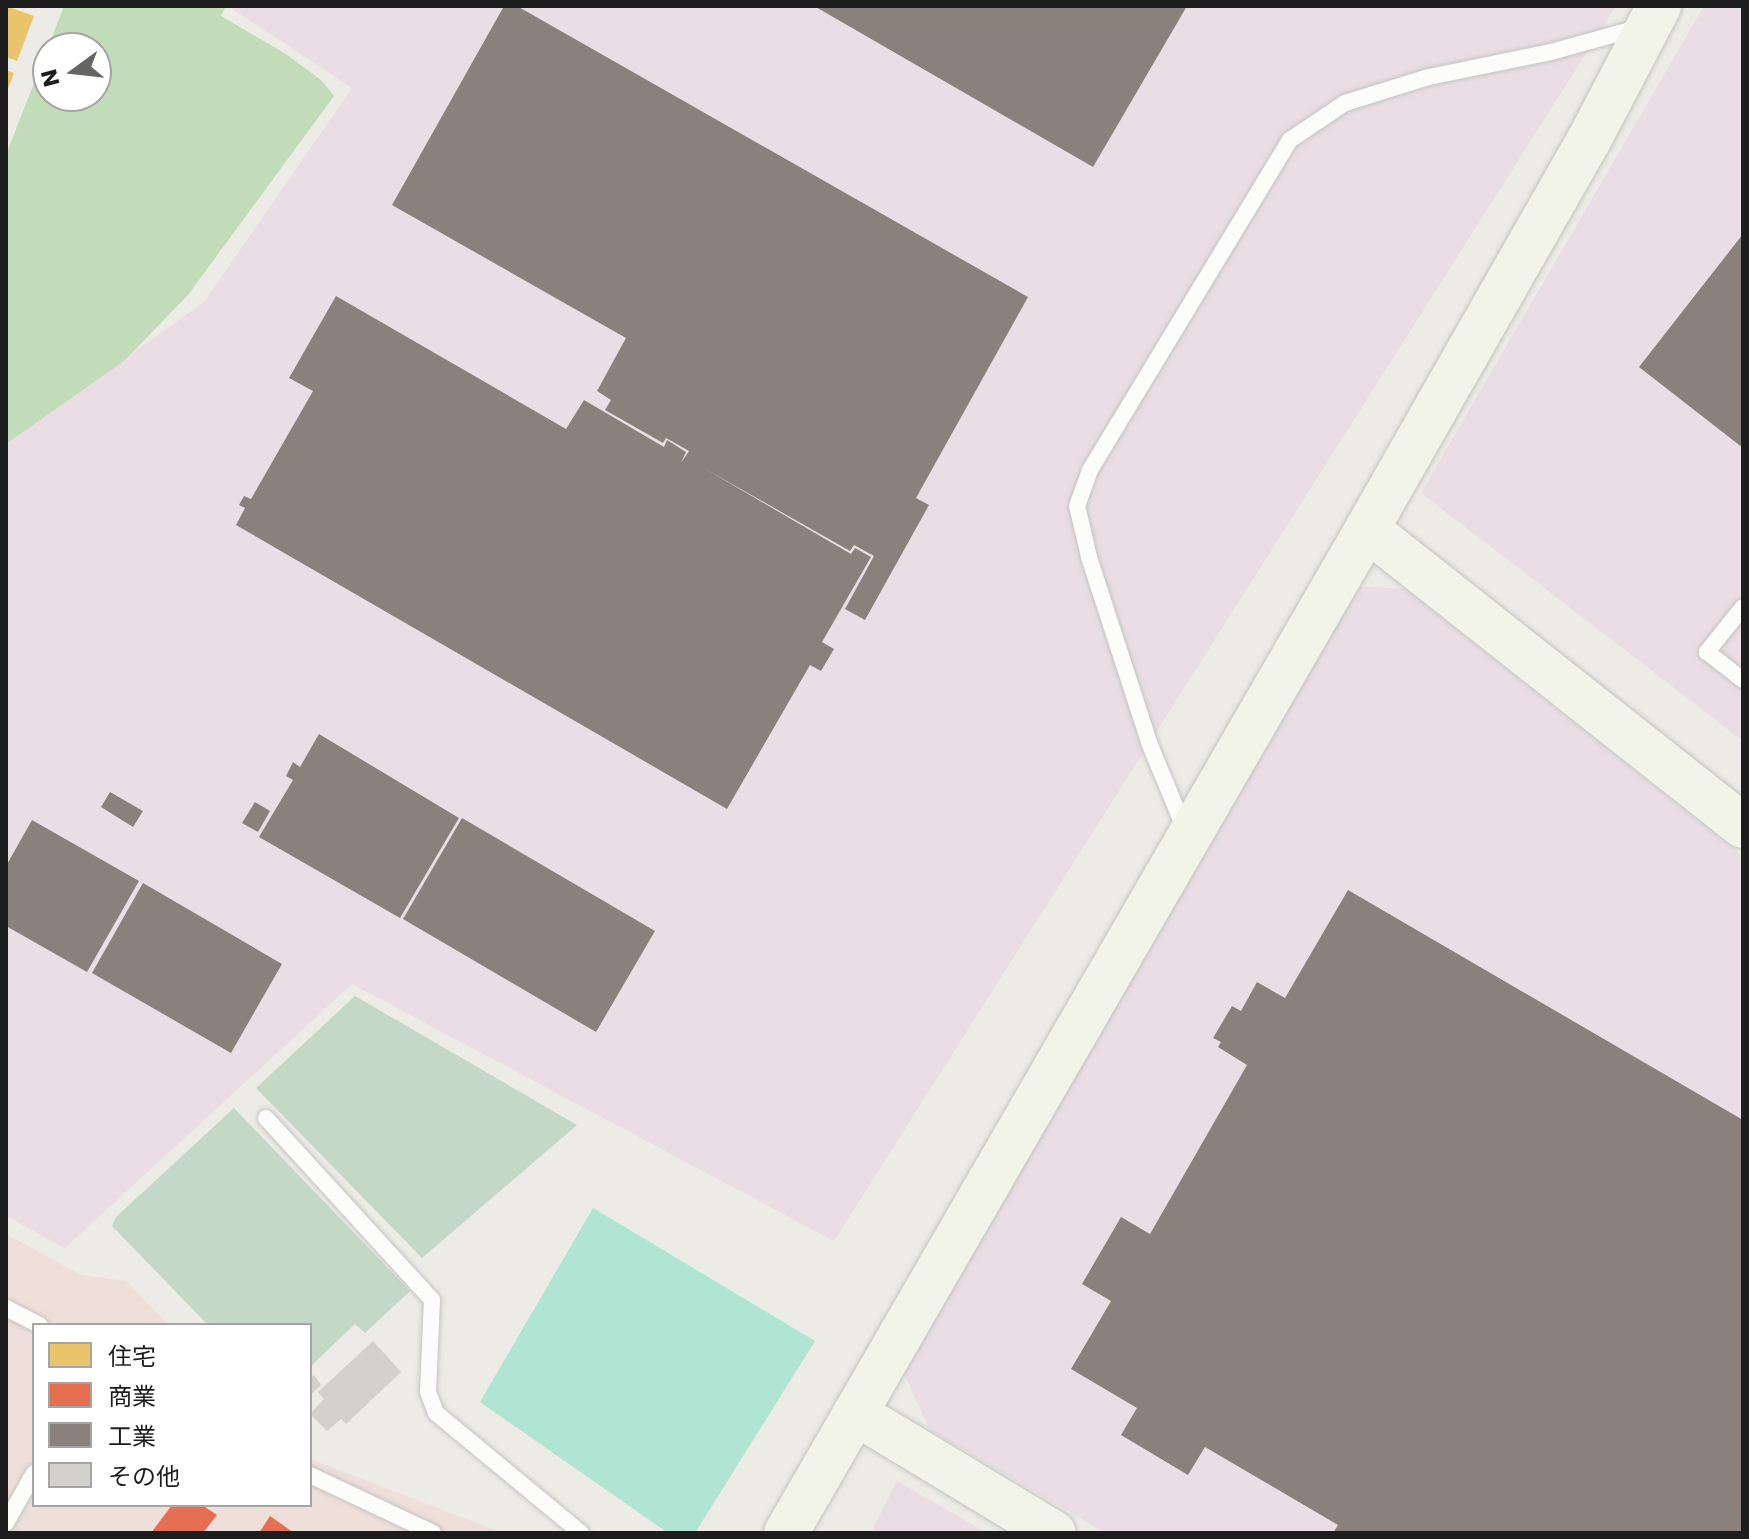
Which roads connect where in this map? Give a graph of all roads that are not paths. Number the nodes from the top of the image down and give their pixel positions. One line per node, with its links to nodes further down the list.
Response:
1 (1654, 15): 2 (street); 6 (lane)
2 (1367, 529): 5 (street); 6 (street)
3 (1743, 607): 4 (lane)
4 (1743, 680)
5 (1743, 826)
6 (1188, 837): 10 (street)
7 (266, 1118): 15 (lane)
8 (6, 1308): 9 (lane)
9 (36, 1323)
10 (855, 1413): 16 (street); 17 (street)
11 (312, 1476): 14 (lane)
12 (32, 1477): 13 (lane)
13 (6, 1523)
14 (433, 1533)
15 (581, 1533)
16 (786, 1533)
17 (1054, 1533)

